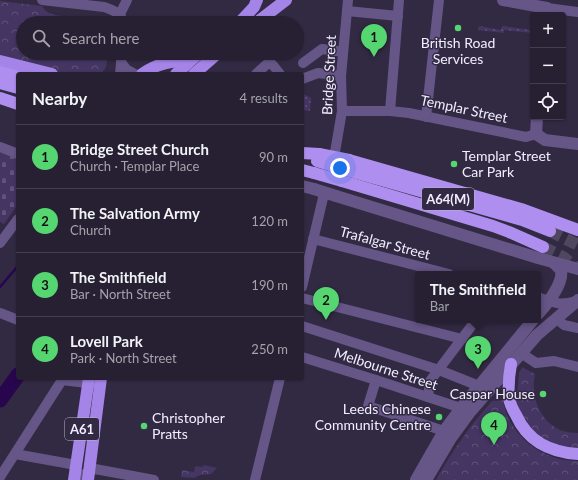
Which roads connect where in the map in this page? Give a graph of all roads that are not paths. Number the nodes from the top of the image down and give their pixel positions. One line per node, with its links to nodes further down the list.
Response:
1 (42, 0): 14 (street)
2 (127, 0): 15 (street)
3 (248, 0): 16 (highway)
4 (257, 0): 17 (highway)
5 (286, 0): 18 (highway)
6 (348, 0): 10 (street, Bridge Street)
7 (399, 0): 19 (street)
8 (439, 0): 48 (street)
9 (503, 0): 11 (street)
10 (347, 11): 19 (street); 20 (street, Bridge Street)
11 (546, 12)
12 (566, 12): 13 (street)
13 (578, 12)
14 (119, 16)
15 (123, 16)
16 (238, 16)
17 (246, 16)
18 (265, 16)
19 (398, 16): 47 (street)
20 (343, 52): 28 (street); 40 (street, Bridge Street)
21 (120, 60): 31 (street)
22 (121, 60): 32 (street)
23 (122, 60): 33 (street)
24 (177, 60): 34 (highway)
25 (191, 60): 35 (highway)
26 (210, 60): 36 (highway)
27 (0, 61): 30 (highway)
28 (303, 63)
29 (0, 72): 39 (highway)
30 (44, 72)
31 (114, 72)
32 (120, 72)
33 (134, 72)
34 (143, 72)
35 (178, 72)
36 (196, 72)
37 (258, 72): 38 (street)
38 (278, 72)
39 (16, 76)
40 (340, 76): 41 (street); 46 (street, Bridge Street)
41 (304, 79)
42 (0, 83): 43 (highway)
43 (16, 87)
44 (0, 98): 45 (highway)
45 (16, 103)
46 (342, 111): 47 (street, Templar Street); 53 (street, Bridge Street)
47 (390, 111): 48 (street, Templar Street)
48 (426, 117): 50 (street, Templar Street)
49 (537, 120): 50 (street)
50 (536, 134): 51 (street, Templar Street)
51 (578, 144)
52 (0, 147): 54 (street)
53 (335, 152)
54 (16, 153)
55 (304, 155): 57 (highway, A64(M))
56 (304, 158): 57 (highway, A64(M))
57 (313, 165): 58 (highway, A64(M), bridge)
58 (346, 170): 62 (highway, A64(M)); 63 (highway, A64(M)); 66 (highway, A64(M))
59 (304, 187): 60 (street)
60 (319, 194): 64 (street); 68 (street, bridge)
61 (16, 222): 65 (street)
62 (578, 230)
63 (550, 231)
64 (313, 239): 70 (street, Trafalgar Street); 71 (street)
65 (0, 243)
66 (543, 247)
67 (578, 261): 68 (street)
68 (554, 263): 69 (street); 73 (street)
69 (578, 269)
70 (436, 271)
71 (304, 278)
72 (304, 299): 83 (street)
73 (546, 299): 74 (street); 75 (street)
74 (577, 300): 77 (street)
75 (541, 308)
76 (2, 314): 78 (street)
77 (556, 318): 82 (street); 84 (street)
78 (16, 319)
79 (474, 323): 83 (street)
80 (531, 323): 94 (street)
81 (304, 327): 88 (street)
82 (578, 328)
83 (462, 339): 88 (street)
84 (520, 353): 86 (street); 87 (street)
85 (304, 358): 92 (street, Melbourne Street)
86 (511, 364): 97 (street); 99 (highway)
87 (578, 367)
88 (439, 370): 94 (street); 95 (street)
89 (60, 380): 98 (street)
90 (78, 380): 93 (street)
91 (280, 380): 106 (street)
92 (376, 380): 95 (street, Melbourne Street); 97 (street)
93 (94, 381): 100 (highway, A61); 101 (highway, A61)
94 (479, 386): 96 (street)
95 (428, 397): 96 (street, Melbourne Street)
96 (461, 408): 97 (street)
97 (448, 435): 107 (street); 108 (street)
98 (15, 454): 100 (street); 102 (street)
99 (578, 454)
100 (76, 465): 103 (highway, A61)
101 (88, 475): 104 (street); 105 (street)
102 (0, 477)
103 (74, 480)
104 (80, 480)
105 (154, 480)
106 (255, 480)
107 (416, 480)
108 (426, 480)

